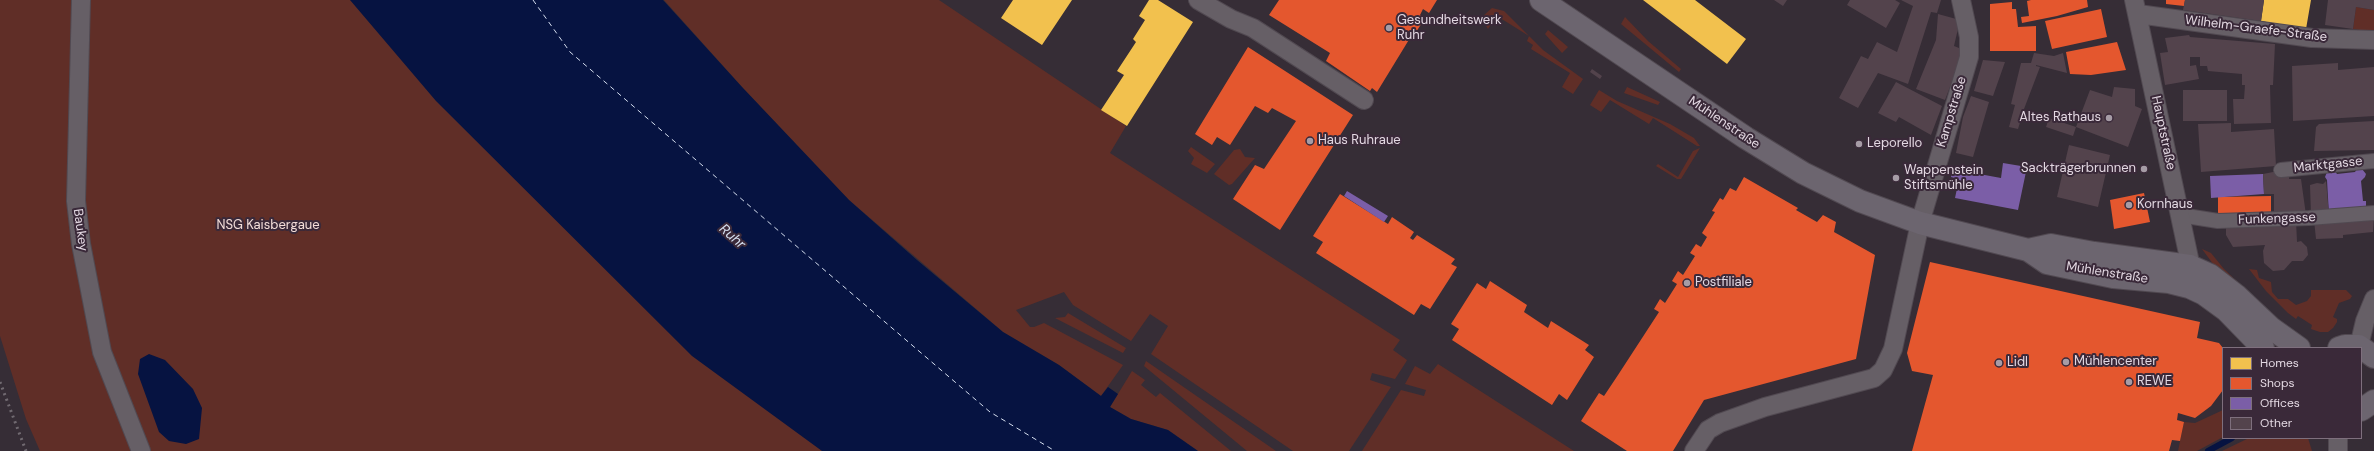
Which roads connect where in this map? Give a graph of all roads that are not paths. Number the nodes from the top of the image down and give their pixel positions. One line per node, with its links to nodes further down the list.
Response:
1 (81, 0): 19 (street, Baukey)
2 (1198, 0): 7 (street)
3 (1541, 0): 12 (main road, Mühlenstraße)
4 (1961, 0): 12 (street, Kampstraße)
5 (2136, 7): 6 (street, Wilhelm-Graefe-Straße); 11 (street, Hauptstraße)
6 (2374, 40)
7 (1364, 100)
8 (2374, 161): 9 (street, Marktgasse)
9 (2281, 170)
10 (2374, 213): 11 (street, Funkengasse)
11 (2180, 215): 13 (street, Hauptstraße)
12 (1920, 223): 13 (main road, Mühlenstraße); 20 (street)
13 (2189, 277): 15 (main road); 16 (main road)
14 (2374, 299): 17 (street)
15 (2262, 347)
16 (2298, 347)
17 (2358, 347)
18 (2338, 439): 21 (street)
19 (141, 451)
20 (1694, 451)
21 (2338, 451)

